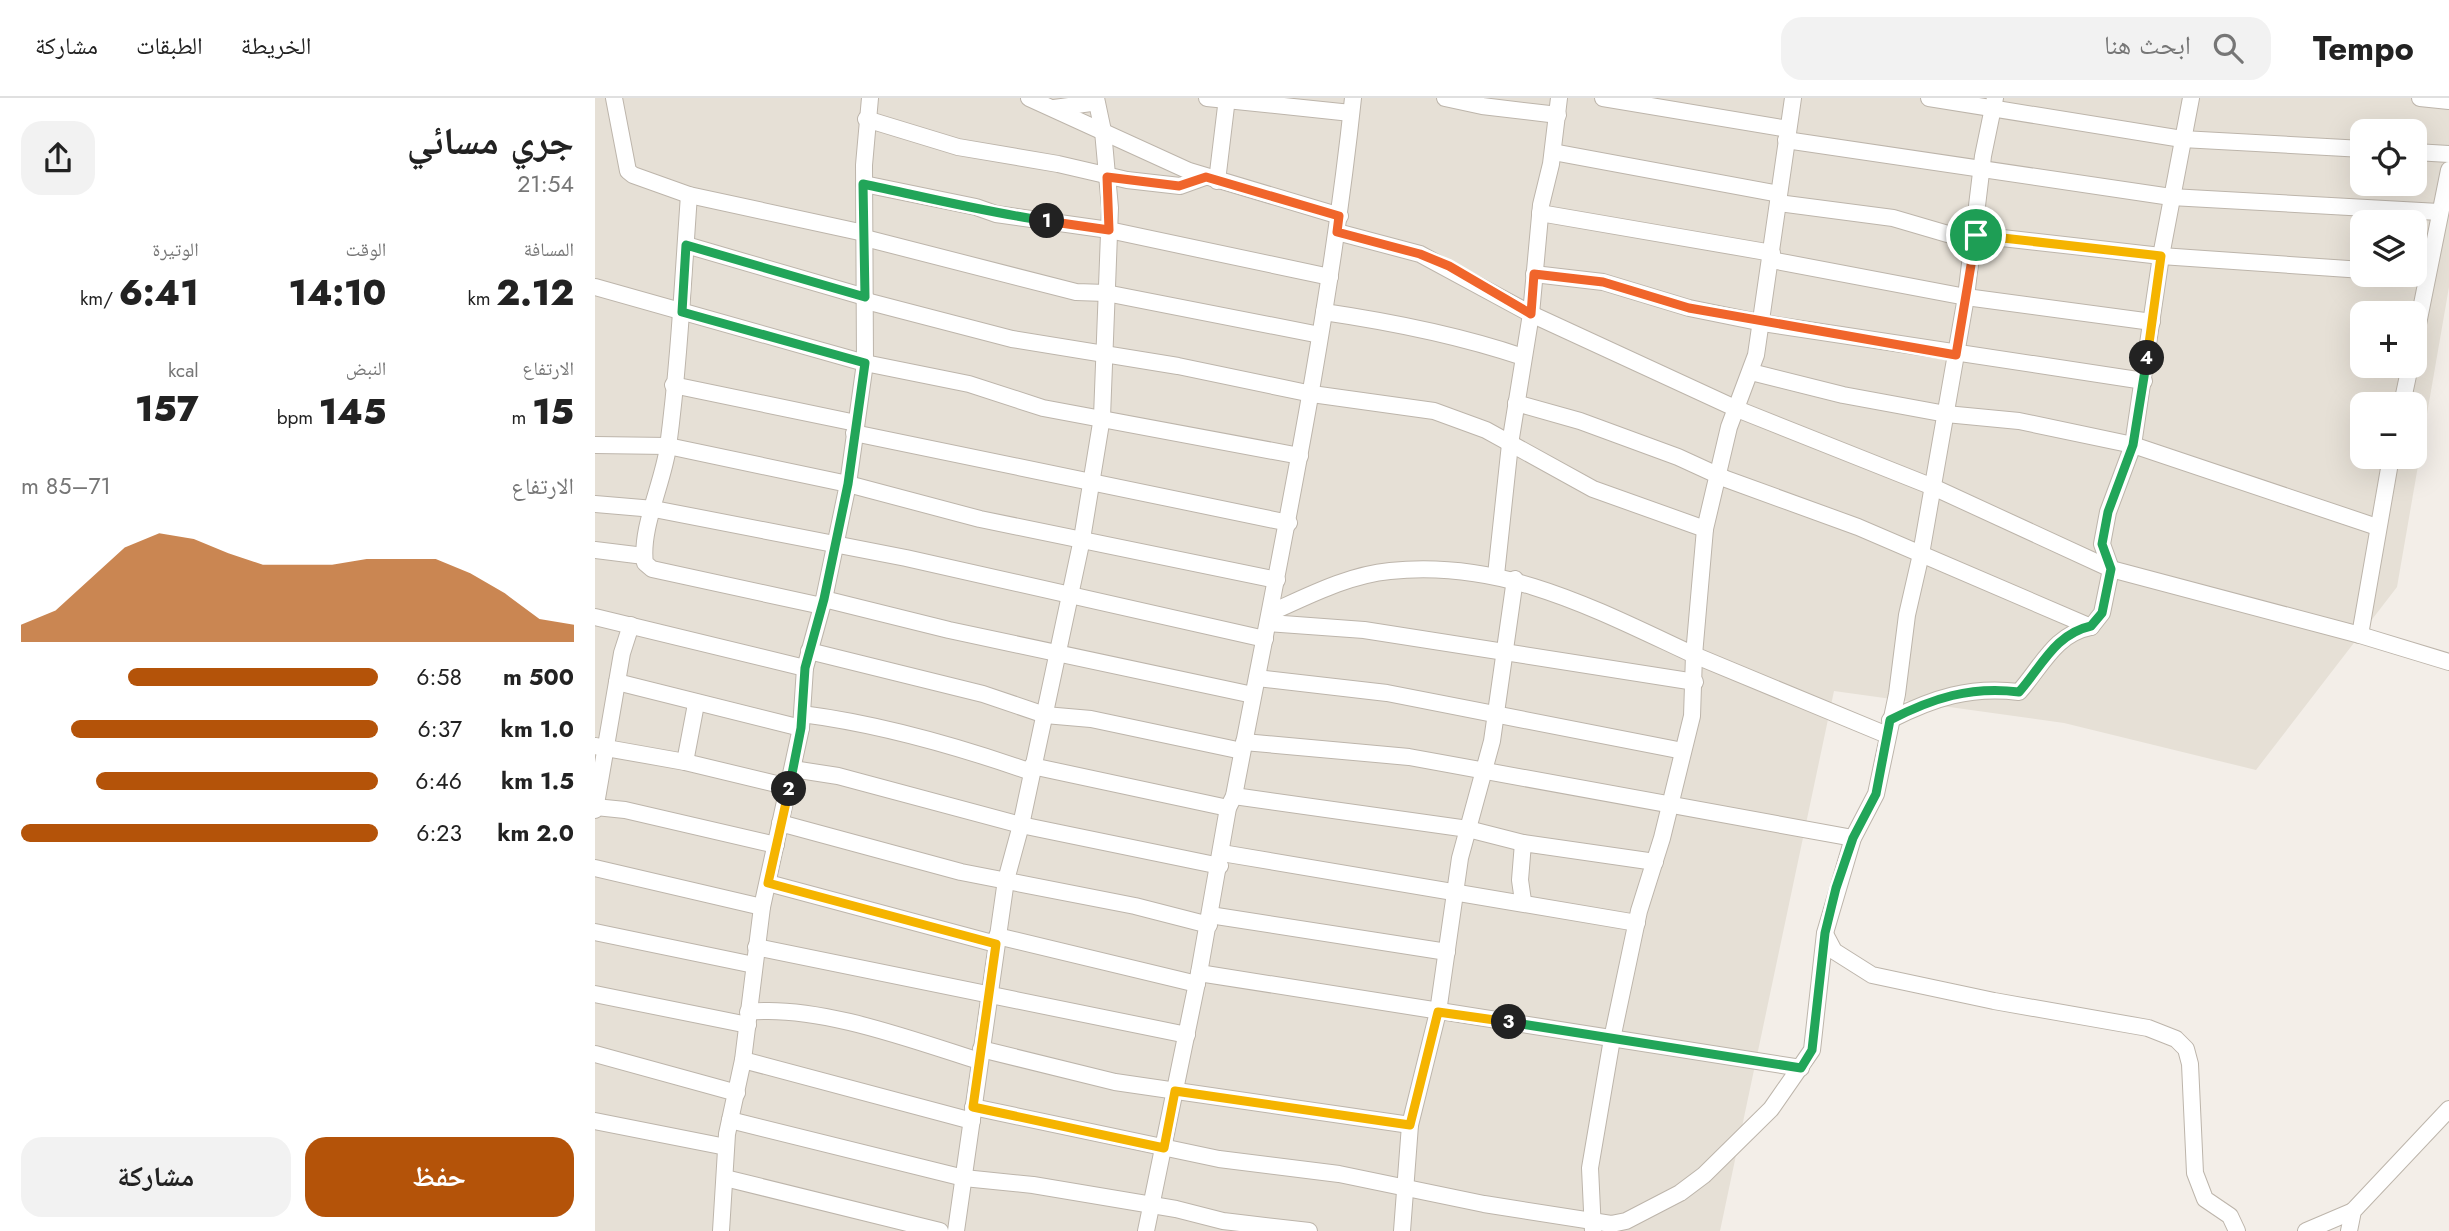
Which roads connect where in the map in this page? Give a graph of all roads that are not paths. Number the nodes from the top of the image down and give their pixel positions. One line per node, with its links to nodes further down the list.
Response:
1 (614, 98): 31 (street)
2 (870, 98): 18 (street)
3 (1029, 98): 17 (street)
4 (1095, 98): 17 (street); 19 (street)
5 (1207, 98): 12 (street)
6 (1445, 98): 16 (street)
7 (1603, 98): 20 (street)
8 (1793, 98): 20 (street)
9 (1929, 98): 14 (street)
10 (2191, 98): 21 (street)
11 (2420, 98): 13 (street)
12 (1227, 99): 15 (street); 29 (street)
13 (2449, 101)
14 (1994, 104): 21 (street); 26 (street)
15 (1352, 105): 36 (street)
16 (1559, 106): 23 (street)
17 (1052, 108): 19 (street)
18 (866, 119): 28 (street); 30 (street)
19 (1103, 131): 28 (street); 29 (street)
20 (1787, 134): 26 (street); 33 (street)
21 (2182, 139): 22 (street); 32 (street)
22 (2350, 148)
23 (1553, 152): 33 (street); 35 (street)
24 (2427, 153): 25 (street)
25 (2449, 154)
26 (1982, 168): 32 (street); 39 (street)
27 (2449, 170): 34 (street)
28 (1107, 177): 29 (street); 37 (street)
29 (1211, 179): 36 (street)
30 (863, 184): 37 (street); 38 (street)
31 (689, 195): 38 (street); 40 (street)
32 (2171, 197): 34 (street); 42 (street)
33 (1779, 198): 39 (street); 43 (street)
34 (2439, 212): 41 (street)
35 (1540, 213): 43 (street); 45 (street)
36 (1338, 224): 46 (street); 53 (street)
37 (1109, 230): 46 (street); 48 (street)
38 (864, 235): 48 (street); 50 (street)
39 (1976, 238): 42 (street); 49 (street)
40 (686, 245): 50 (street); 51 (street)
41 (2427, 254)
42 (2161, 256): 44 (street); 54 (street)
43 (1771, 257): 49 (street); 55 (street)
44 (2350, 269)
45 (1534, 274): 53 (street); 55 (street)
46 (1330, 277): 52 (street)
47 (595, 287): 51 (street)
48 (1106, 293): 56 (street); 57 (street)
49 (1966, 297): 54 (street); 58 (street)
50 (865, 299): 57 (street); 60 (street)
51 (682, 312): 60 (street); 63 (street)
52 (1325, 312): 56 (street); 59 (street)
53 (1531, 314): 59 (street); 66 (street)
54 (2152, 322): 62 (street)
55 (1763, 323): 58 (street); 61 (street)
56 (1320, 335): 64 (street)
57 (1106, 354): 64 (street); 68 (street)
58 (1956, 355): 62 (street); 67 (street)
59 (1523, 357): 65 (street)
60 (865, 363): 68 (street); 69 (street)
61 (1751, 372): 66 (street); 67 (street)
62 (2144, 382): 72 (street)
63 (673, 385): 69 (street); 73 (street)
64 (1312, 394): 70 (street); 74 (street)
65 (1516, 403): 70 (street); 76 (street)
66 (1737, 409): 76 (street); 79 (street)
67 (1946, 414): 72 (street); 79 (street)
68 (1101, 417): 74 (street); 77 (street)
69 (855, 428): 77 (street); 78 (street)
70 (1510, 444): 84 (street); 91 (street)
71 (595, 445): 73 (street)
72 (2133, 445): 83 (street); 90 (street)
73 (668, 446): 78 (street); 81 (street)
74 (1300, 456): 82 (street)
75 (2389, 469): 83 (street)
76 (1717, 475): 84 (street); 88 (street)
77 (1091, 483): 82 (street); 85 (street)
78 (848, 484): 85 (street); 86 (street)
79 (1933, 488): 88 (street); 90 (street)
80 (595, 504): 81 (street)
81 (654, 509): 86 (street); 89 (street)
82 (1289, 523): 93 (street)
83 (2377, 527): 100 (street)
84 (1705, 529): 104 (street)
85 (1082, 539): 93 (street); 94 (street)
86 (835, 545): 94 (street); 95 (street)
87 (595, 550): 89 (street)
88 (1921, 554): 99 (street); 115 (street)
89 (644, 556): 95 (street)
90 (2111, 569): 99 (street); 100 (street)
91 (1496, 575): 92 (street); 98 (street)
92 (1515, 579): 101 (street); 104 (street)
93 (1277, 580): 98 (street)
94 (1070, 597): 98 (street); 103 (street)
95 (823, 602): 102 (street); 103 (street)
96 (595, 617): 97 (street)
97 (631, 625): 106 (street); 108 (street)
98 (1268, 625): 101 (street); 107 (street)
99 (2091, 626): 115 (street)
100 (2360, 635): 105 (street)
101 (1505, 650): 109 (street); 112 (street)
102 (809, 651): 106 (street); 113 (street)
103 (1058, 653): 110 (street); 113 (street)
104 (1694, 655): 109 (street); 115 (street)
105 (2449, 662)
106 (805, 668): 114 (street)
107 (1257, 678): 110 (street); 112 (street)
108 (617, 682): 111 (street); 116 (street)
109 (1695, 682): 118 (street)
110 (1253, 695): 117 (street)
111 (696, 704): 114 (street); 119 (street)
112 (1497, 713): 118 (street); 122 (street)
113 (1045, 715): 117 (street); 121 (street)
114 (802, 721): 120 (street); 121 (street)
115 (1888, 728): 130 (street)
116 (601, 747): 119 (street); 126 (street)
117 (1243, 747): 122 (street); 124 (street)
118 (1683, 751): 125 (street)
119 (685, 762): 123 (street)
120 (793, 769): 123 (street); 128 (street)
121 (1032, 769): 124 (street); 128 (street)
122 (1485, 771): 125 (street); 129 (street)
123 (789, 787): 127 (street)
124 (1231, 802): 129 (street); 133 (street)
125 (1670, 805): 130 (street); 134 (street)
126 (595, 808): 132 (street)
127 (780, 823): 132 (street); 136 (street)
128 (1021, 825): 133 (street); 136 (street)
129 (1468, 829): 131 (street); 138 (street)
130 (1853, 838): 144 (street)
131 (1523, 843): 134 (street); 139 (street)
132 (776, 845): 137 (street)
133 (1221, 859): 138 (street); 141 (street)
134 (1655, 862): 142 (street)
135 (595, 868): 140 (street)
136 (1006, 880): 141 (street); 145 (street)
137 (768, 883): 140 (street); 145 (street)
138 (1453, 891): 139 (street); 147 (street)
139 (1523, 901): 142 (street)
140 (762, 907): 146 (street)
141 (1209, 920): 147 (street); 149 (street)
142 (1637, 923): 155 (street)
143 (595, 932): 148 (street)
144 (1825, 933): 159 (street); 181 (street)
145 (997, 940): 149 (street); 151 (street)
146 (756, 947): 148 (street); 151 (street)
147 (1447, 952): 152 (street)
148 (754, 965): 153 (street)
149 (1198, 978): 152 (street); 154 (street)
150 (595, 994): 153 (street)
151 (990, 997): 154 (street); 157 (street)
152 (1438, 1012): 155 (street); 166 (street)
153 (748, 1018): 157 (street); 158 (street)
154 (1187, 1035): 160 (street)
155 (1612, 1039): 159 (street); 174 (street)
156 (595, 1054): 161 (street)
157 (980, 1055): 160 (street); 163 (street)
158 (743, 1060): 161 (street); 163 (street)
159 (1801, 1068): 174 (street)
160 (1175, 1091): 166 (street); 168 (street)
161 (737, 1093): 164 (street)
162 (2449, 1109): 173 (street)
163 (973, 1114): 168 (street); 170 (street)
164 (730, 1120): 167 (street); 170 (street)
165 (595, 1121): 167 (street)
166 (1410, 1125): 171 (street)
167 (726, 1147): 169 (street)
168 (1164, 1148): 171 (street); 172 (street)
169 (725, 1178): 175 (street); 176 (street)
170 (964, 1178): 172 (street); 177 (street)
171 (1405, 1188): 174 (street); 180 (street)
172 (1151, 1206): 178 (street); 179 (street)
173 (2353, 1211): 182 (street); 183 (street)
174 (1593, 1226)
175 (721, 1231)
176 (940, 1231)
177 (956, 1231)
178 (1146, 1231)
179 (1310, 1231)
180 (1402, 1231)
181 (2237, 1231)
182 (2306, 1231)
183 (2349, 1231)

